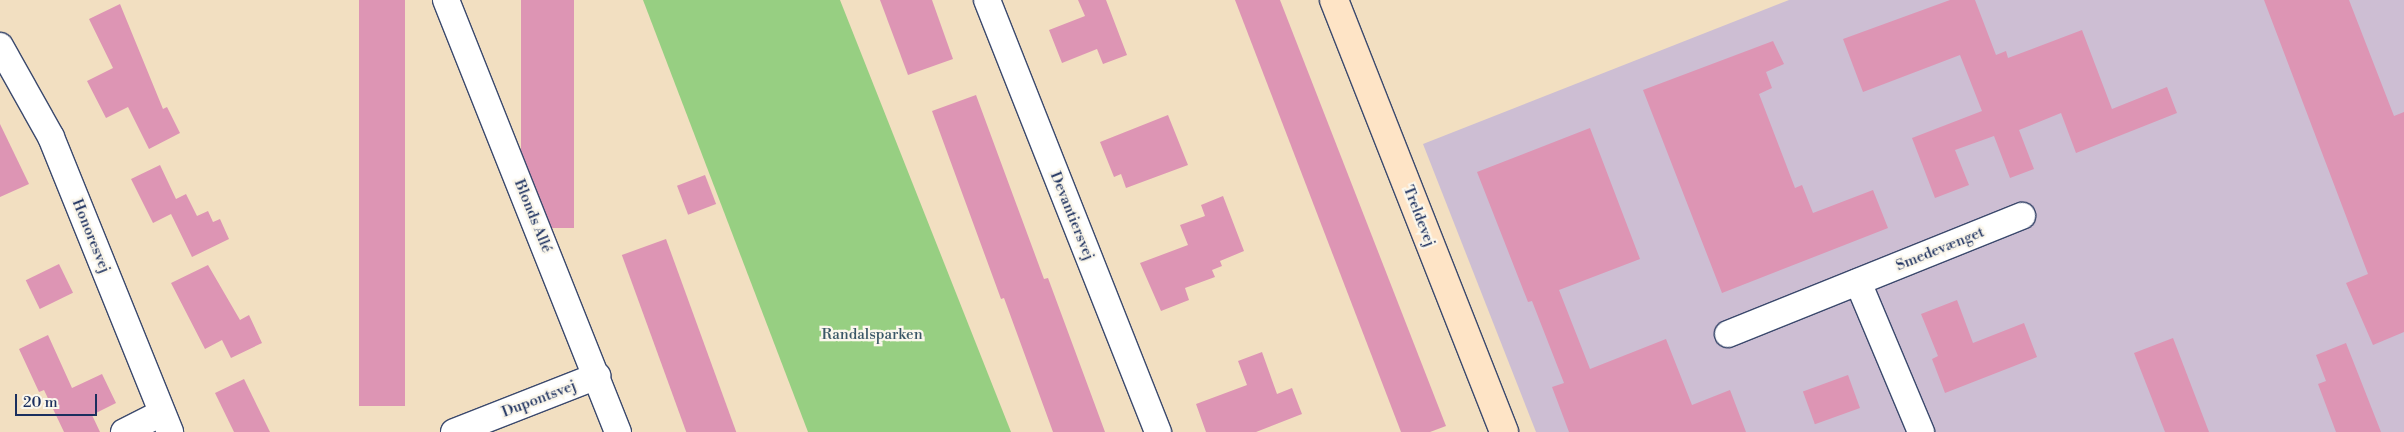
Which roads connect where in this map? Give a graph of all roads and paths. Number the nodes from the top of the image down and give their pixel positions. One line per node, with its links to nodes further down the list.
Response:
1 (446, 0): 8 (street, Blonds Allé)
2 (986, 0): 13 (street, Devantiersvej)
3 (1334, 0): 14 (street, Treldevej)
4 (0, 46): 9 (street, Honoresvej)
5 (2022, 216): 6 (street, Smedevænget)
6 (1858, 282): 7 (street, Smedevænget); 15 (street)
7 (1728, 334)
8 (597, 376): 11 (street, Dupontsvej); 12 (street, Blonds Allé)
9 (166, 423): 10 (street)
10 (124, 432)
11 (454, 432)
12 (618, 432)
13 (1158, 432)
14 (1504, 432)
15 (1921, 432)

